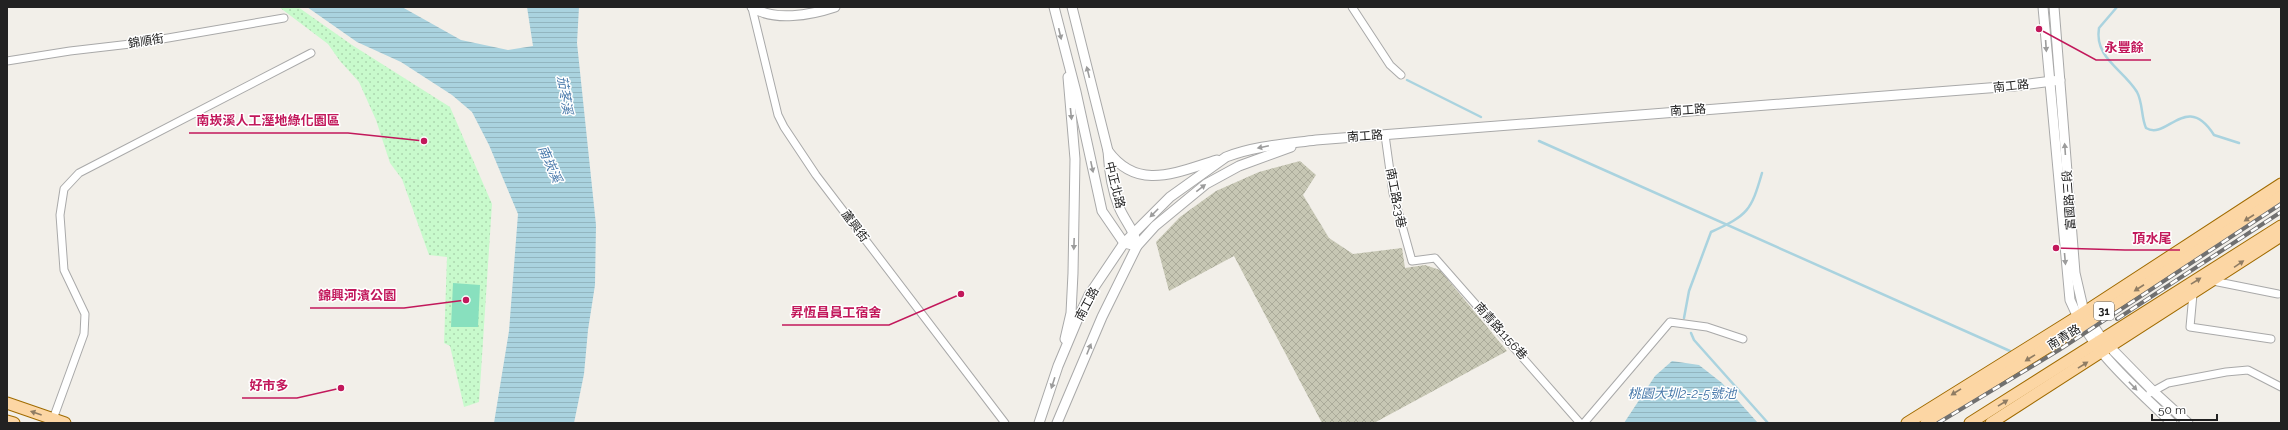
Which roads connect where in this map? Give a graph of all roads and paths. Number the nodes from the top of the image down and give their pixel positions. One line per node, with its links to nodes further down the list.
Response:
1 (835, 7): 7 (street)
2 (1054, 7): 10 (street, 中正北路, one-way to 10)
3 (1072, 7): 17 (street, 中正北路, one-way to 3)
4 (1352, 7): 12 (street)
5 (2043, 7): 14 (street, 富國路三段, one-way to 14)
6 (2054, 7): 13 (street, 富國路三段)
7 (752, 8): 45 (street, 蘆興街)
8 (284, 18): 11 (street, 錦順街)
9 (311, 53): 41 (street)
10 (1067, 61): 24 (street, 中正北路, one-way to 24); 35 (street, one-way to 35)
11 (7, 62)
12 (1402, 75)
13 (2060, 80): 14 (street, 南工路); 30 (street, 富國路三段, one-way to 13)
14 (2048, 82): 15 (street, 南工路); 30 (street, 富國路三段, one-way to 30)
15 (1385, 135): 16 (street, 南工路); 26 (street, 南工路23巷)
16 (1316, 140): 18 (street, 南工路, one-way to 18); 25 (street, 南工路, one-way to 16)
17 (1108, 151): 18 (street); 22 (street, 中正北路)
18 (1226, 157): 22 (street, 南工路, one-way to 22)
19 (2281, 184): 30 (main road, 31)
20 (2281, 196): 30 (main road, 南青路 / 31, one-way to 30)
21 (2281, 226): 33 (main road, 南青路 / 31, one-way to 21)
22 (1135, 233): 24 (street, 南工路); 25 (street, 中正北路)
23 (2281, 236): 27 (main road, 31, one-way to 23)
24 (1124, 243): 25 (street); 35 (street, 南工路)
25 (1137, 246): 47 (street, 南工路, one-way to 25)
26 (1412, 261): 48 (street, 南青路1156巷)
27 (2213, 282): 28 (main road, 31); 29 (street)
28 (2193, 294): 32 (street); 33 (main road, 31)
29 (2278, 294)
30 (2083, 319): 33 (street, 富國路三段); 50 (main road, 31, one-way to 50); 51 (main road, 南青路 / 31, one-way to 51)
31 (1743, 339): 49 (street)
32 (2271, 339)
33 (2102, 346): 34 (main road, 南青路 / 31); 37 (street, 富國路三段); 38 (main road, 31, one-way to 33); 39 (street, 富國路三段, one-way to 39)
34 (2064, 365): 38 (main road, 南青路); 52 (main road, 南青路 / 31, one-way to 34)
35 (1058, 366): 46 (street, 南工路, one-way to 46)
36 (2281, 387): 37 (street)
37 (2152, 391): 39 (street); 55 (street, 富國路三段)
38 (2031, 397): 53 (main road, 31)
39 (2145, 398): 54 (street, 富國路三段)
40 (7, 403): 41 (main road, one-way to 40)
41 (53, 419): 44 (main road)
42 (7, 421): 43 (main road)
43 (14, 423)
44 (65, 423)
45 (1005, 423)
46 (1039, 423)
47 (1057, 423)
48 (1580, 423)
49 (1584, 423)
50 (1907, 423)
51 (1926, 423)
52 (1970, 423)
53 (1991, 423)
54 (2172, 423)
55 (2188, 423)

